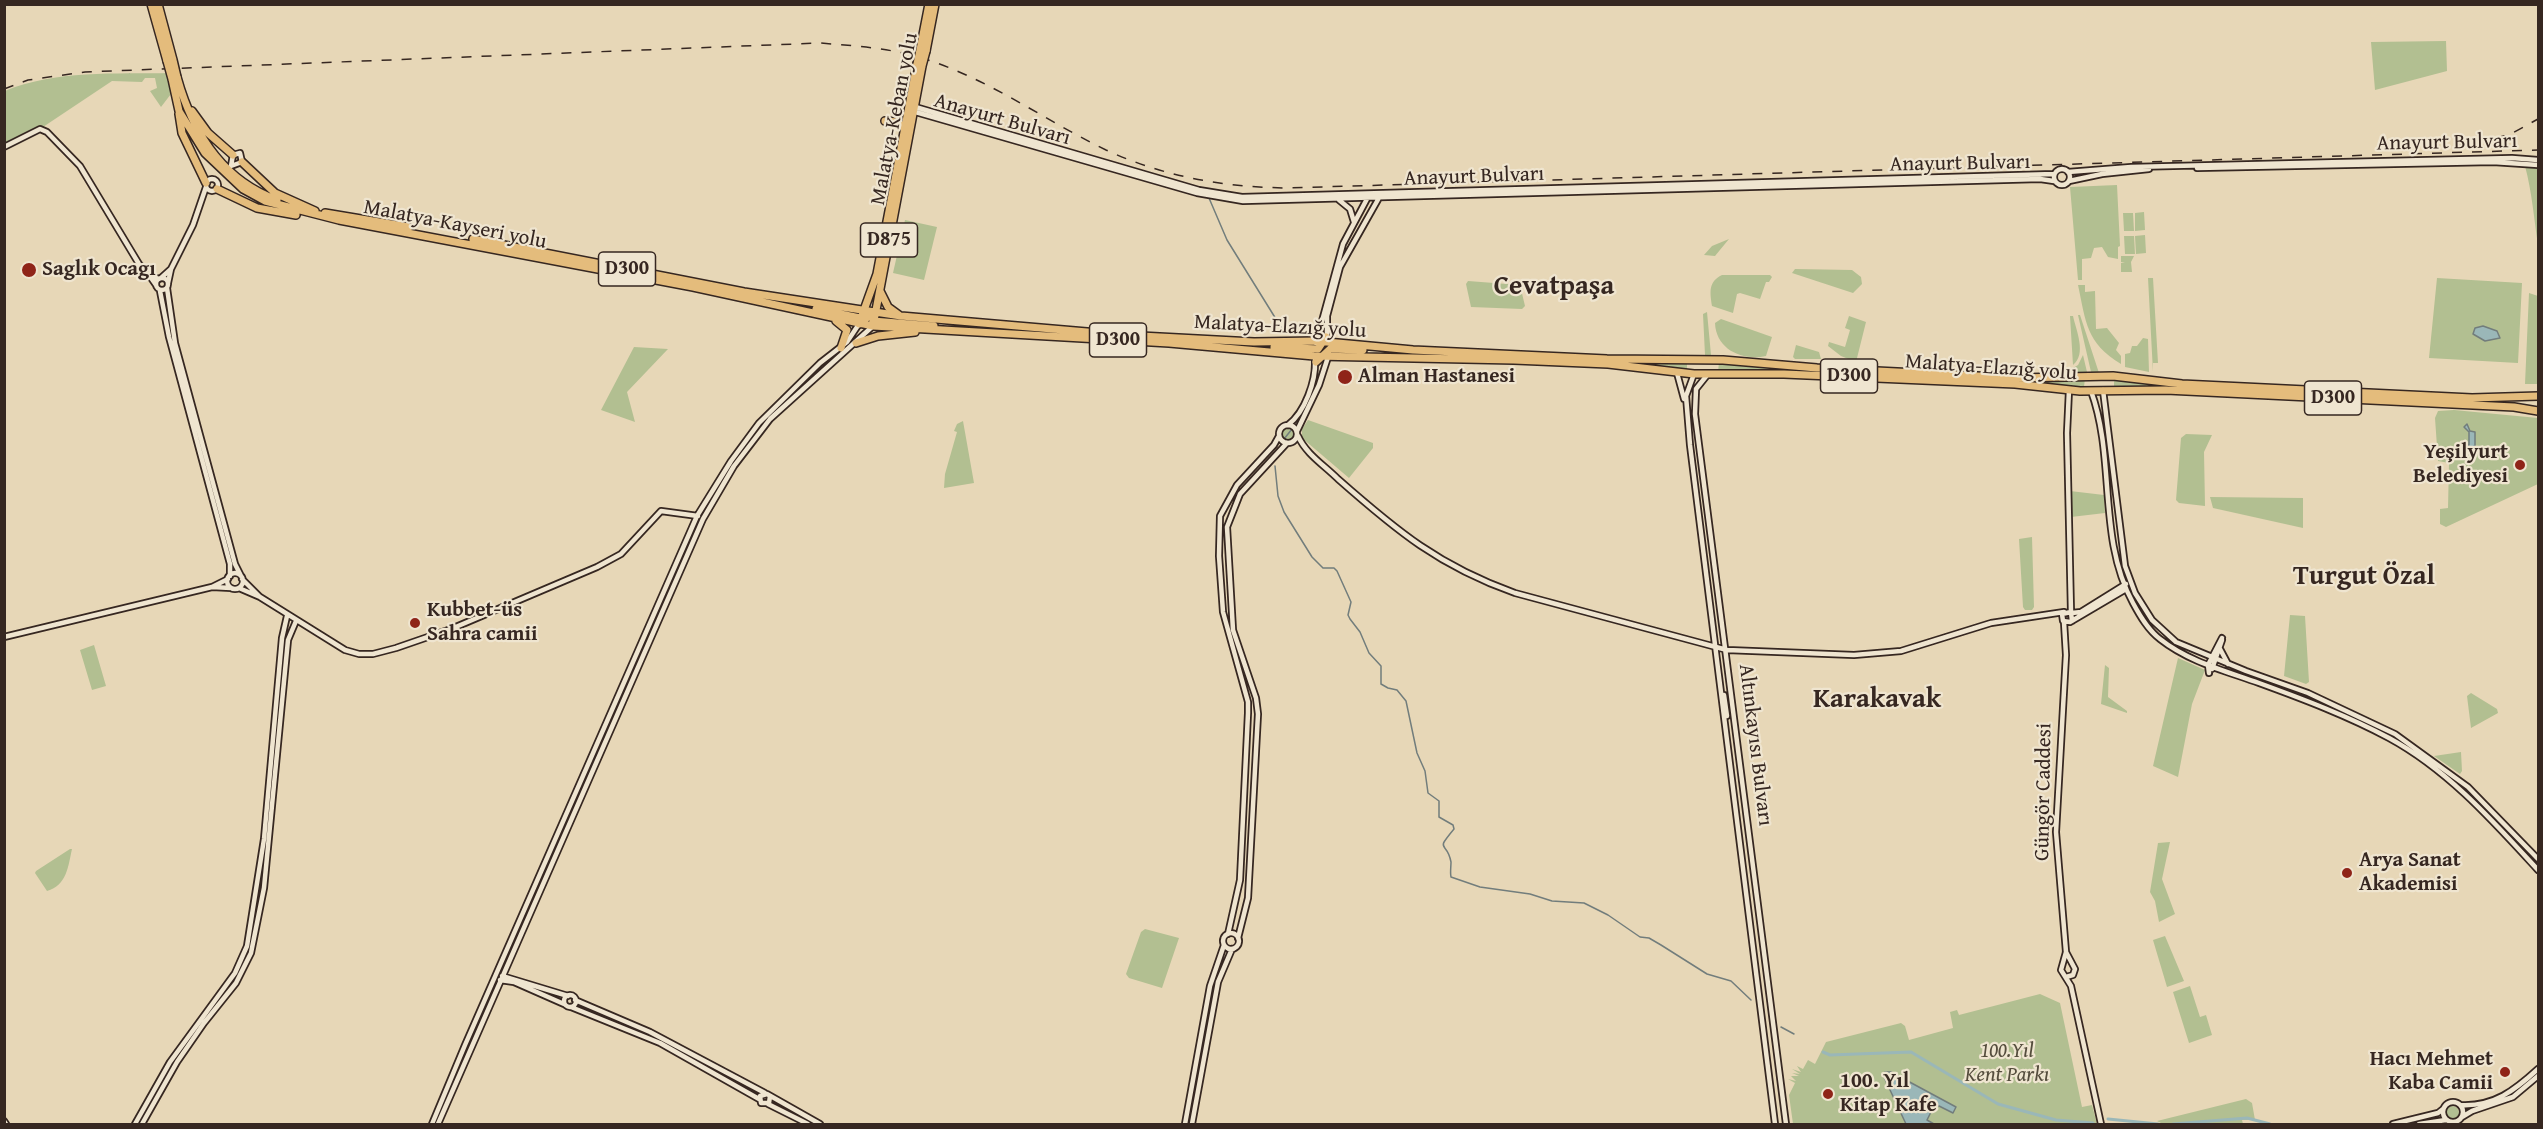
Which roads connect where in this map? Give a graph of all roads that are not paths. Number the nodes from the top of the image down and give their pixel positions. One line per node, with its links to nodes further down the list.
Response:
1 (151, 4): 6 (highway, Malatya-Kayseri yolu / D300)
2 (159, 4): 6 (highway, D300)
3 (929, 4): 5 (highway, Malatya-Keban yolu / D875)
4 (935, 4): 5 (highway, Malatya-Keban yolu / D875)
5 (923, 51): 9 (highway, Malatya-Keban yolu / D875, bridge)
6 (170, 61): 7 (highway, Malatya-Kayseri yolu / D300, bridge)
7 (174, 78): 8 (highway, D300); 10 (highway, Malatya-Kayseri yolu / D300)
8 (181, 92): 14 (highway); 21 (highway, D300)
9 (910, 108): 12 (highway, Malatya-Keban yolu / D875); 24 (main road, Anayurt Bulvarı); 26 (main road, Anayurt Bulvarı); 35 (highway, Malatya-Keban yolu / D875)
10 (179, 111): 21 (highway, Malatya-Kayseri yolu / D300); 21 (highway)
11 (885, 121): 12 (highway)
12 (904, 128): 40 (highway, Malatya-Keban yolu / D875)
13 (4, 147): 31 (main road)
14 (233, 155): 16 (main road); 16 (main road)
15 (2538, 160): 18 (main road, Anayurt Bulvarı)
16 (242, 162): 27 (highway)
17 (2538, 165): 23 (main road, Anayurt Bulvarı)
18 (2068, 172): 19 (main road); 23 (main road)
19 (2054, 174): 22 (main road); 25 (main road, Anayurt Bulvarı)
20 (232, 177): 21 (highway, Malatya-Kayseri yolu / D300); 27 (highway, D300); 28 (highway, Malatya-Kayseri yolu / D300)
21 (215, 180): 28 (highway); 30 (main road)
22 (2054, 181): 23 (main road); 25 (main road, Anayurt Bulvarı)
23 (2069, 181)
24 (1369, 196): 25 (main road, Anayurt Bulvarı); 26 (main road, Anayurt Bulvarı); 29 (main road)
25 (1380, 196): 51 (main road)
26 (1337, 199): 29 (main road)
27 (315, 212): 39 (highway, D300)
28 (339, 220): 38 (highway, Malatya-Kayseri yolu / D300)
29 (1354, 222): 51 (main road)
30 (171, 268): 32 (main road); 34 (main road)
31 (149, 275): 32 (main road); 33 (main road)
32 (160, 279): 33 (main road); 34 (main road)
33 (156, 285): 36 (main road)
34 (168, 285): 36 (main road); 79 (main road)
35 (879, 288): 41 (highway, Malatya-Keban yolu / D875); 43 (highway)
36 (160, 291): 78 (main road)
37 (832, 302): 39 (highway)
38 (767, 303): 42 (highway, Malatya-Kayseri yolu / D300); 44 (highway)
39 (846, 307): 40 (highway, D300)
40 (861, 309): 41 (highway, Malatya-Elazığ yolu / D300); 44 (highway, Malatya-Keban yolu)
41 (876, 312): 43 (highway, Malatya-Elazığ yolu / D300); 44 (highway); 46 (highway, Malatya-Keban yolu)
42 (823, 315): 44 (highway, Malatya-Kayseri yolu / D300); 50 (highway)
43 (901, 316): 45 (highway, Malatya-Elazığ yolu / D300)
44 (859, 320): 46 (highway, Malatya-Kayseri yolu / D300); 50 (main road)
45 (951, 321): 46 (highway); 51 (highway, Malatya-Elazığ yolu / D300)
46 (876, 323): 47 (highway, Malatya-Elazığ yolu / D300); 49 (main road)
47 (921, 330): 48 (highway); 49 (highway); 51 (highway, Malatya-Elazığ yolu / D300)
48 (939, 333)
49 (856, 343): 74 (main road)
50 (841, 348): 73 (main road)
51 (1322, 349): 52 (highway, Malatya-Elazığ yolu / D300); 54 (highway, Malatya-Elazığ yolu / D300); 67 (main road); 68 (main road)
52 (1697, 360): 53 (highway, Malatya-Elazığ yolu); 55 (highway)
53 (1709, 360): 56 (highway); 57 (highway, Malatya-Elazığ yolu / D300)
54 (1677, 373): 55 (highway, Malatya-Elazığ yolu / D300); 65 (main road)
55 (1694, 374): 56 (highway, Malatya-Elazığ yolu); 65 (main road, Altınkayısı Bulvarı)
56 (1708, 374): 59 (highway, Malatya-Elazığ yolu / D300); 75 (main road, Altınkayısı Bulvarı)
57 (2090, 376): 58 (highway); 61 (highway)
58 (2103, 376): 60 (highway); 64 (highway, Malatya-Elazığ yolu / D300)
59 (2069, 390): 61 (highway, Malatya-Elazığ yolu / D300); 89 (main road, Güngör Caddesi)
60 (2103, 390): 61 (highway); 62 (highway, Malatya-Elazığ yolu / D300); 80 (main road)
61 (2091, 391): 77 (main road)
62 (2127, 391): 63 (highway); 66 (highway, Malatya-Elazığ yolu / D300)
63 (2153, 394)
64 (2538, 396)
65 (1686, 405): 72 (main road, Altınkayısı Bulvarı)
66 (2538, 411)
67 (1288, 425): 68 (main road); 69 (main road)
68 (1297, 433): 70 (main road); 71 (main road)
69 (1279, 436): 70 (main road); 110 (main road)
70 (1289, 443): 71 (main road); 111 (main road)
71 (1306, 450): 96 (main road)
72 (1697, 497): 75 (main road); 76 (main road, Altınkayısı Bulvarı)
73 (697, 516): 74 (main road); 92 (main road); 118 (main road)
74 (703, 519): 120 (main road)
75 (1712, 529): 85 (main road, Altınkayısı Bulvarı)
76 (1704, 561): 85 (main road); 94 (main road, Altınkayısı Bulvarı)
77 (2119, 573): 82 (main road); 86 (main road)
78 (229, 577): 79 (main road); 81 (main road); 83 (main road)
79 (241, 578): 84 (main road); 87 (main road)
80 (2132, 584): 82 (main road); 100 (main road)
81 (212, 587): 83 (main road); 95 (main road)
82 (2125, 587): 86 (main road); 88 (main road)
83 (231, 588): 84 (main road)
84 (239, 588): 87 (main road)
85 (1719, 590): 99 (main road, Altınkayısı Bulvarı)
86 (2117, 592): 88 (main road); 89 (main road); 93 (main road)
87 (260, 597): 90 (main road)
88 (2131, 599): 103 (main road)
89 (2068, 612): 91 (main road); 93 (main road, Güngör Caddesi); 93 (main road, Güngör Caddesi)
90 (287, 616): 92 (main road); 135 (main road)
91 (2053, 616): 93 (main road); 99 (main road)
92 (296, 621): 136 (main road)
93 (2067, 621): 114 (main road, Güngör Caddesi)
94 (1712, 632): 96 (main road); 97 (main road, Altınkayısı Bulvarı)
95 (4, 637)
96 (1699, 642): 97 (main road)
97 (1714, 647): 99 (main road); 104 (main road, Altınkayısı Bulvarı)
98 (2218, 648): 100 (main road); 101 (main road); 102 (main road)
99 (1727, 650): 105 (main road, Altınkayısı Bulvarı)
100 (2200, 653): 101 (main road)
101 (2214, 659): 102 (main road); 103 (main road)
102 (2228, 664): 108 (main road)
103 (2211, 666): 109 (main road)
104 (1720, 687): 105 (main road); 106 (main road, Altınkayısı Bulvarı)
105 (1734, 720): 107 (main road, Altınkayısı Bulvarı)
106 (1729, 752): 107 (main road); 143 (main road, Altınkayısı Bulvarı)
107 (1740, 773): 144 (main road, Altınkayısı Bulvarı)
108 (2538, 859)
109 (2538, 870)
110 (1228, 934): 111 (main road); 112 (main road)
111 (1238, 938): 113 (main road)
112 (1224, 945): 113 (main road); 141 (main road)
113 (1232, 949): 142 (main road)
114 (2066, 952): 115 (main road, Güngör Caddesi); 116 (main road, Güngör Caddesi)
115 (2071, 963): 116 (main road); 117 (main road)
116 (2064, 964): 119 (main road)
117 (2073, 975): 119 (main road); 121 (main road)
118 (496, 976): 120 (main road); 137 (main road)
119 (2066, 977): 121 (main road)
120 (503, 979): 122 (main road); 124 (main road); 138 (main road)
121 (2071, 986): 145 (main road)
122 (568, 996): 123 (main road); 124 (main road)
123 (575, 1000): 125 (main road); 128 (main road)
124 (564, 1004): 125 (main road)
125 (571, 1007): 129 (main road)
126 (2538, 1069): 131 (main road)
127 (2538, 1076): 133 (main road)
128 (768, 1095): 129 (main road); 130 (main road); 140 (main road)
129 (759, 1099): 130 (main road)
130 (768, 1104): 139 (main road)
131 (2460, 1105): 132 (main road); 133 (main road)
132 (2443, 1109): 134 (main road); 146 (main road)
133 (2462, 1117): 134 (main road)
134 (2447, 1120): 147 (main road)
135 (135, 1125)
136 (142, 1125)
137 (432, 1125)
138 (438, 1125)
139 (808, 1125)
140 (820, 1125)
141 (1185, 1125)
142 (1192, 1125)
143 (1774, 1125)
144 (1785, 1125)
145 (2102, 1125)
146 (2393, 1125)
147 (2419, 1125)

